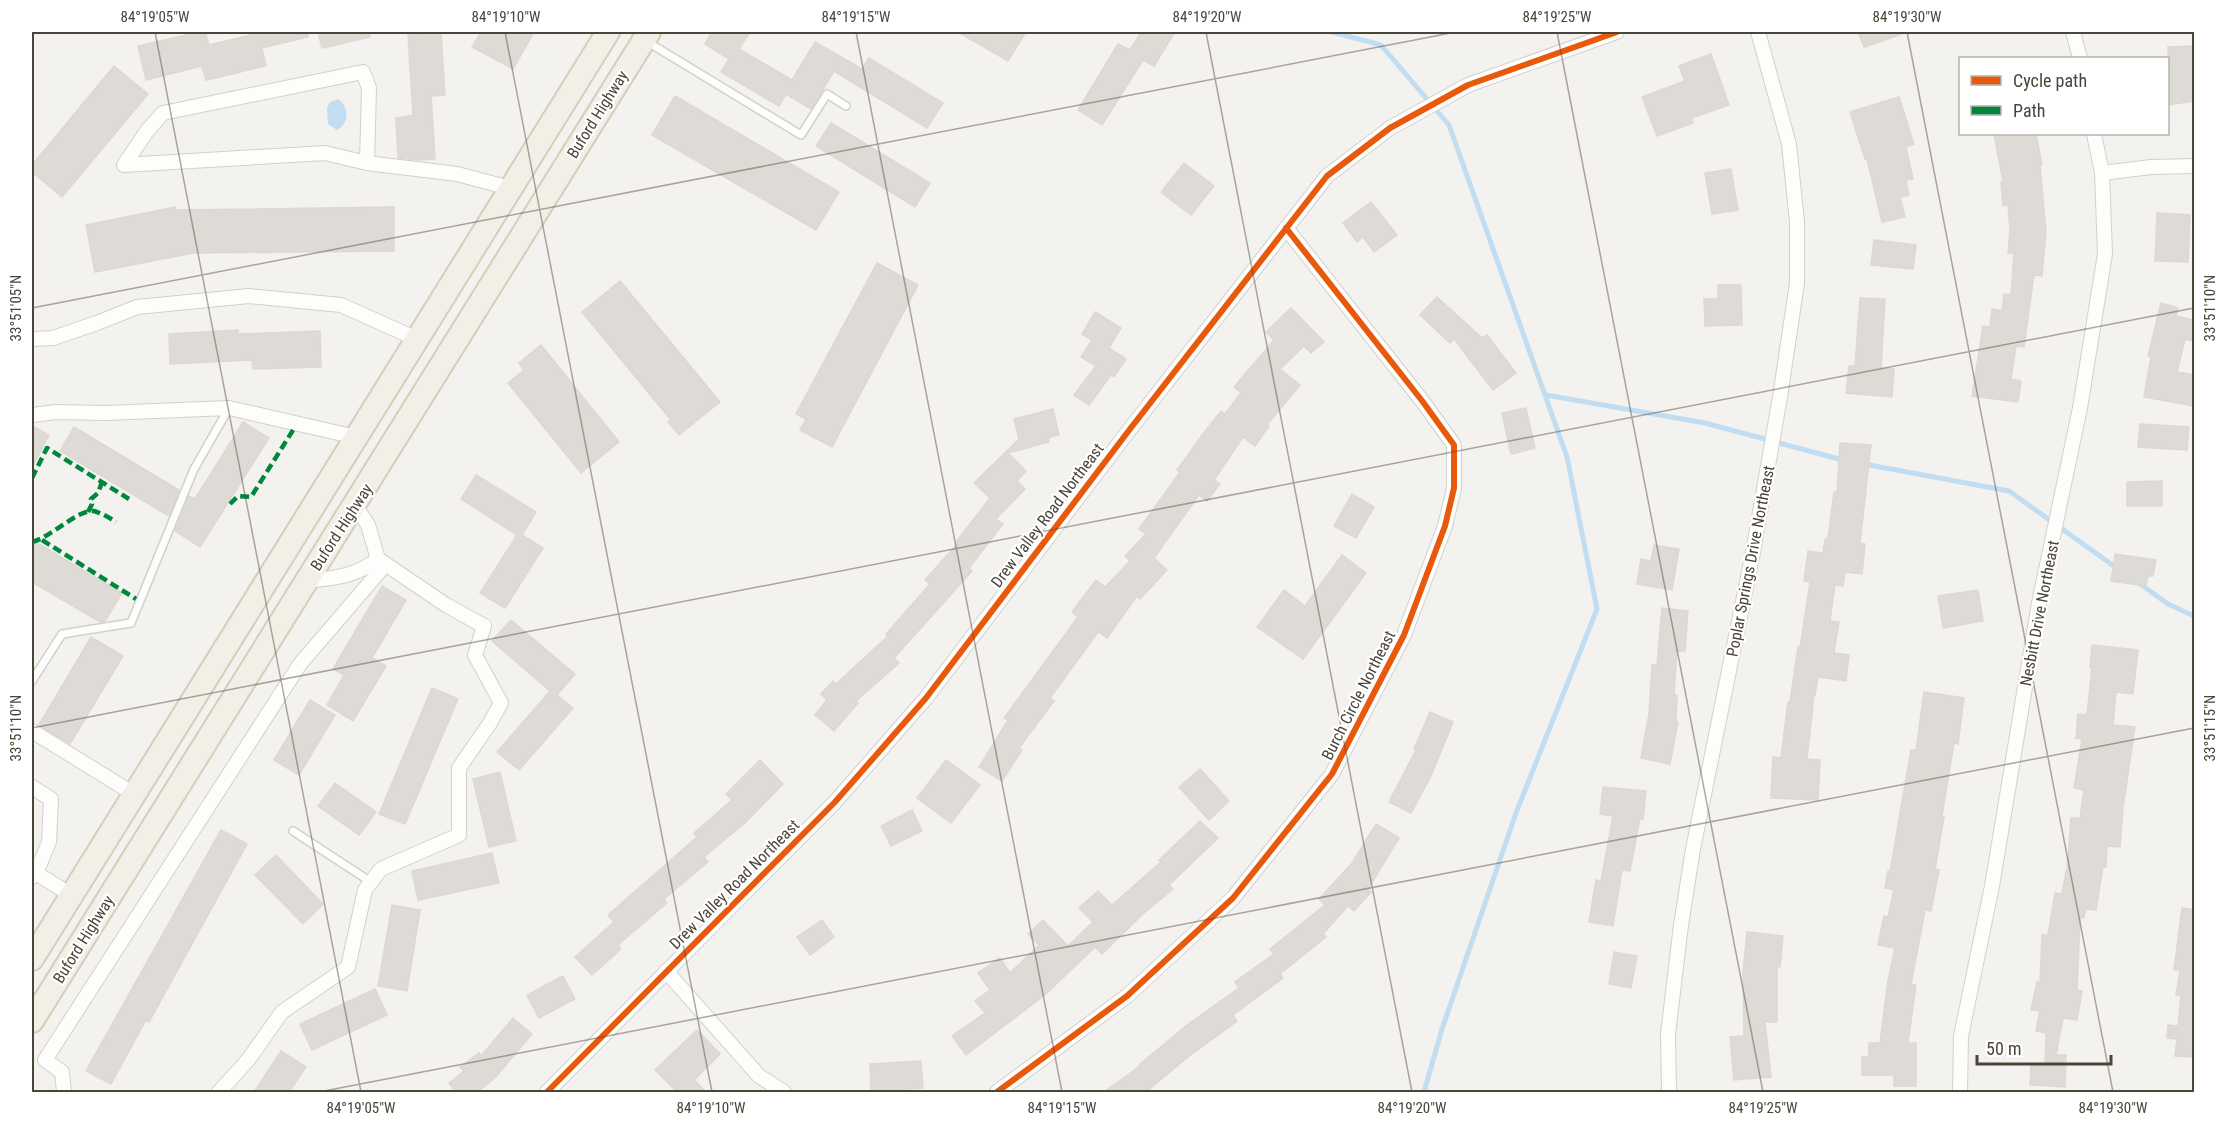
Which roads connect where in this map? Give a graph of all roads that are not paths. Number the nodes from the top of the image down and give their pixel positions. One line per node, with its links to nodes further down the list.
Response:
1 (608, 32): 12 (main road, Buford Highway)
2 (1617, 32): 13 (street, Drew Valley Road Northeast)
3 (1758, 32): 38 (street, Poplar Springs Drive Northeast)
4 (2073, 32): 6 (street)
5 (646, 36): 7 (lane); 19 (main road, Buford Highway)
6 (2080, 57)
7 (846, 106)
8 (2094, 135): 11 (street, Nesbitt Drive Northeast)
9 (368, 163): 9 (street); 12 (street)
10 (2194, 166): 11 (street)
11 (2102, 173): 39 (street, Nesbitt Drive Northeast)
12 (510, 188): 15 (main road, Buford Highway)
13 (1286, 228): 31 (street, Drew Valley Road Northeast); 37 (street, Burch Circle Northeast)
14 (32, 339): 15 (street)
15 (417, 339): 18 (main road, Buford Highway)
16 (229, 408): 17 (street); 18 (street); 22 (lane)
17 (32, 415)
18 (356, 437): 25 (main road, Buford Highway)
19 (355, 505): 20 (street); 21 (main road, Buford Highway)
20 (382, 562): 21 (street); 28 (street); 33 (street)
21 (306, 581): 32 (main road, Buford Highway)
22 (32, 681)
23 (32, 731): 25 (street)
24 (32, 787): 27 (street)
25 (134, 794): 29 (main road, Buford Highway)
26 (293, 831): 28 (lane)
27 (34, 875): 29 (street)
28 (371, 882): 34 (street)
29 (71, 895): 30 (main road, Buford Highway)
30 (32, 959)
31 (666, 971): 35 (street, Drew Valley Road Northeast); 36 (street)
32 (32, 1022)
33 (64, 1092)
34 (219, 1092)
35 (547, 1092)
36 (784, 1092)
37 (997, 1092)
38 (1670, 1092)
39 (1960, 1092)

